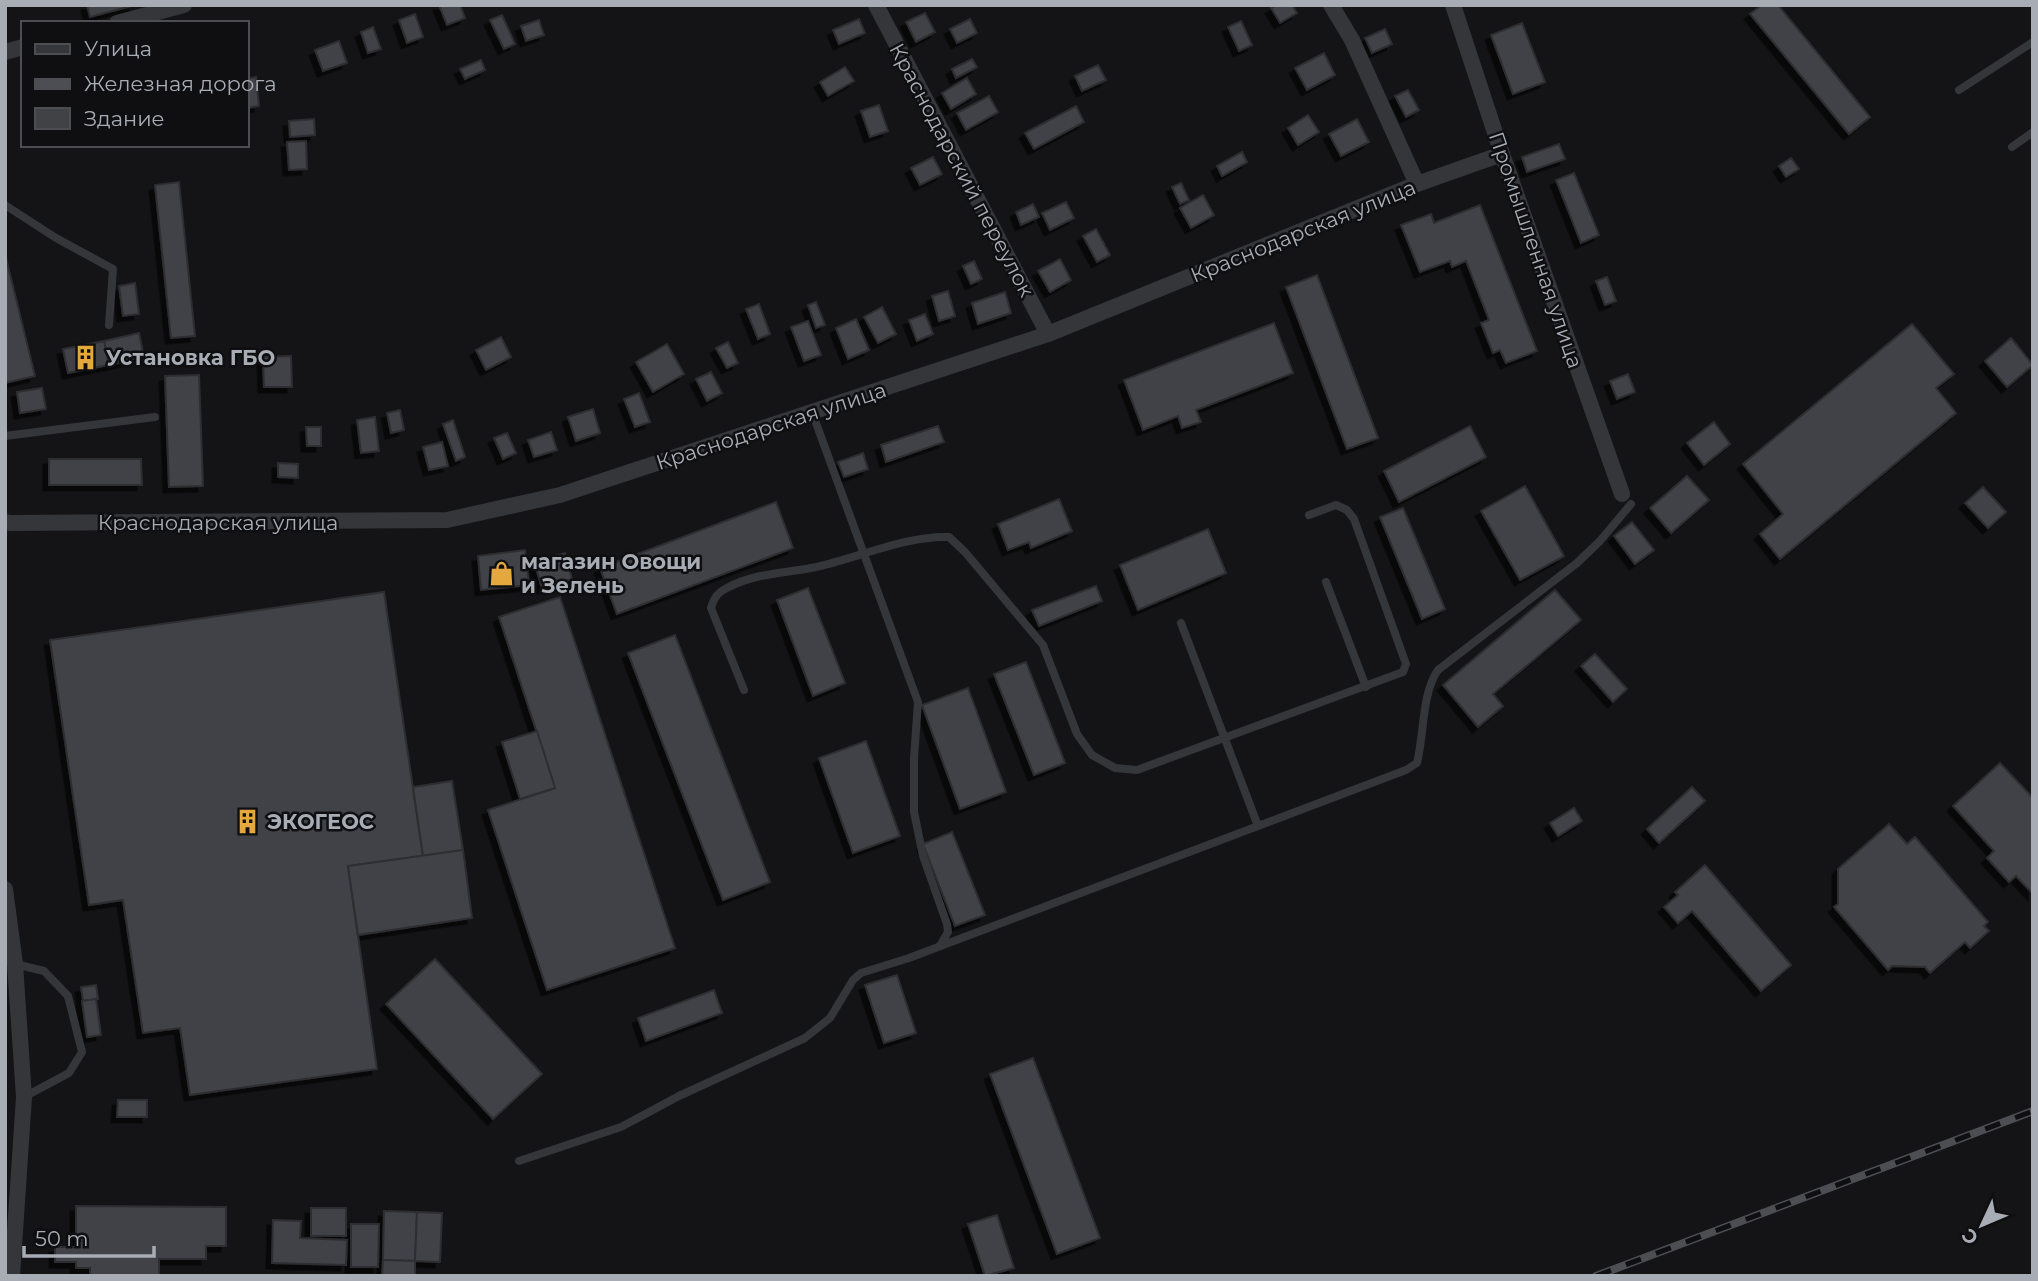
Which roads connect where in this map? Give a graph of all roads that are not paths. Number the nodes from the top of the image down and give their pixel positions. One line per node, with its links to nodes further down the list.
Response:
1 (184, 5): 5 (street)
2 (876, 5): 14 (street, Краснодарский переулок)
3 (1331, 5): 11 (street)
4 (1453, 5): 10 (street, Промышленная улица)
5 (124, 21)
6 (2033, 42): 7 (lane)
7 (1959, 90)
8 (2033, 132): 9 (lane)
9 (2012, 148)
10 (1502, 154): 11 (street, Краснодарская улица); 18 (street, Промышленная улица)
11 (1417, 184): 14 (street, Краснодарская улица)
12 (5, 205): 13 (lane)
13 (109, 325)
14 (1048, 334): 15 (street, Краснодарская улица)
15 (812, 412): 20 (street, Краснодарская улица); 21 (lane)
16 (155, 416): 17 (lane)
17 (5, 436)
18 (1627, 499): 27 (lane)
19 (1309, 515): 24 (lane)
20 (5, 522)
21 (864, 553): 25 (lane); 26 (lane); 30 (lane)
22 (1326, 582): 24 (lane)
23 (1181, 623): 26 (lane)
24 (1366, 687): 26 (lane)
25 (744, 690)
26 (1224, 737): 27 (lane)
27 (1258, 826): 30 (lane)
28 (5, 889): 29 (street)
29 (8, 928): 31 (street)
30 (940, 946): 33 (lane)
31 (15, 964): 32 (street); 32 (lane)
32 (24, 1097): 34 (street)
33 (519, 1161)
34 (12, 1276)

